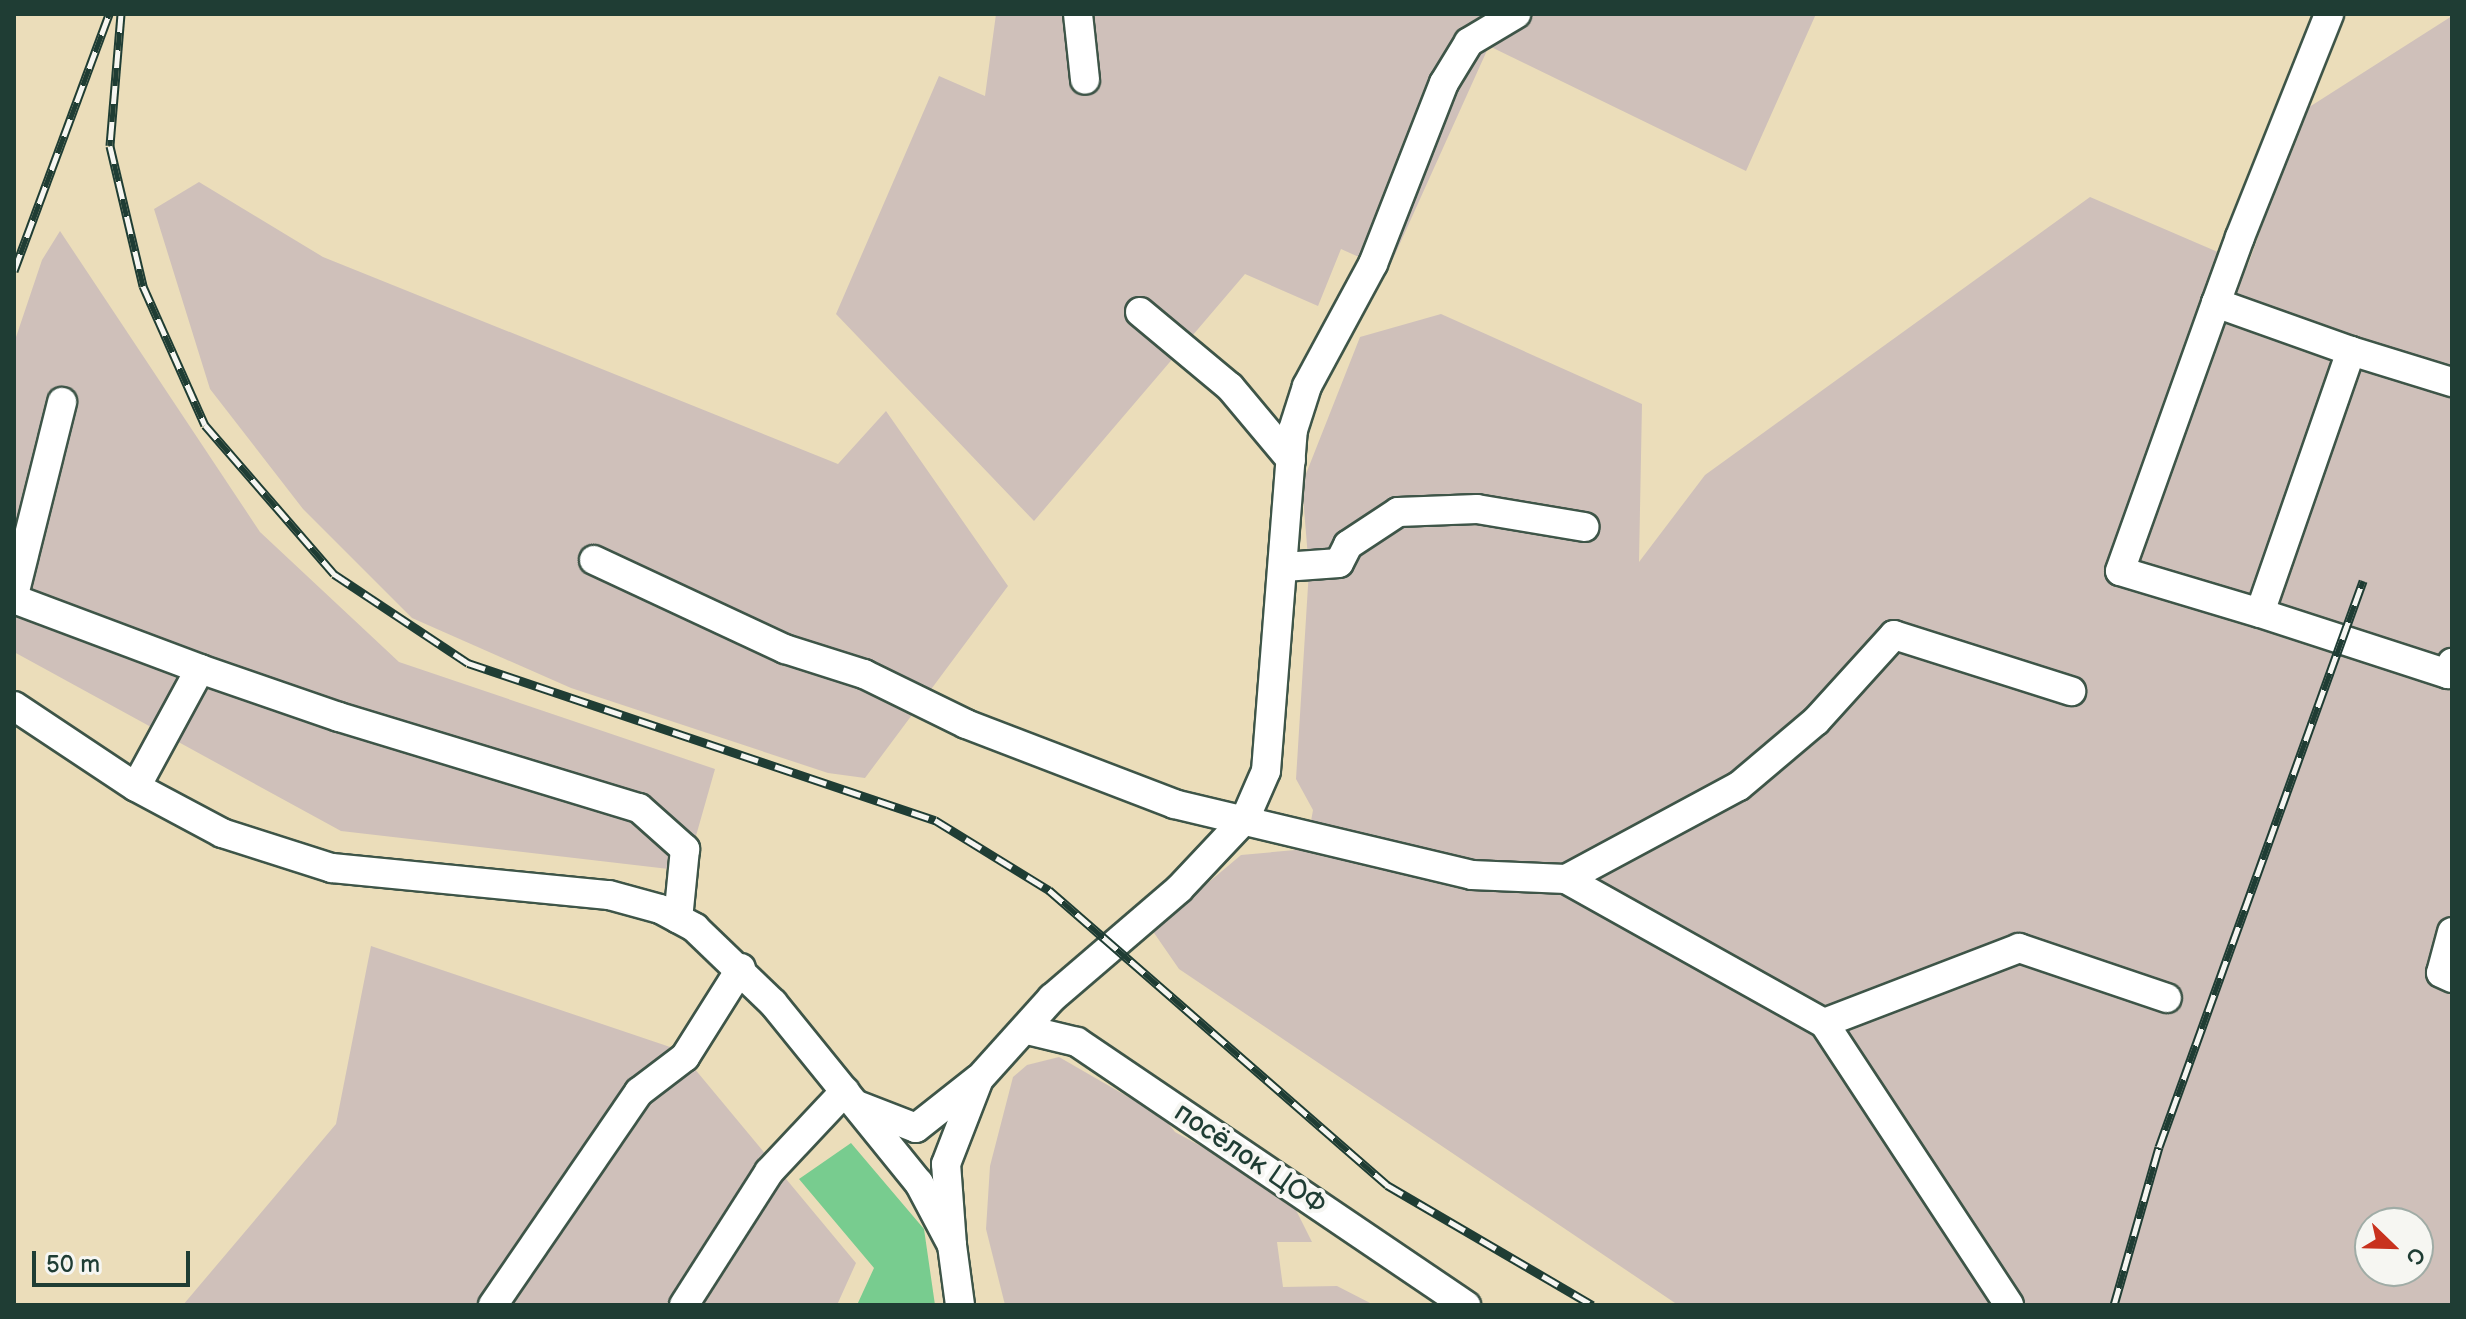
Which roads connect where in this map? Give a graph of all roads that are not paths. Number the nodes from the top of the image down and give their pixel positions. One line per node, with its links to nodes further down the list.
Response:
1 (1078, 14): 4 (street)
2 (1516, 14): 10 (street)
3 (2329, 14): 5 (street)
4 (1085, 80)
5 (2216, 303): 7 (street); 15 (street)
6 (1140, 312): 10 (street)
7 (2351, 351): 8 (street); 15 (street)
8 (2452, 382)
9 (62, 402): 14 (street)
10 (1291, 460): 13 (street)
11 (1585, 527): 13 (street)
12 (594, 560): 21 (street)
13 (1284, 567): 21 (street)
14 (14, 597): 17 (street)
15 (2260, 613): 16 (street)
16 (2452, 663)
17 (200, 669): 20 (street); 23 (street)
18 (2071, 691): 22 (street)
19 (14, 706): 20 (street)
20 (136, 787): 23 (street)
21 (1245, 819): 22 (street); 29 (street)
22 (1566, 879): 28 (street)
23 (678, 919): 25 (street)
24 (2452, 932): 26 (street)
25 (741, 968): 31 (street); 33 (street)
26 (2452, 978)
27 (2167, 998): 28 (street)
28 (1824, 1023): 37 (street)
29 (1027, 1030): 30 (street); 36 (street, посёлок ЦОФ)
30 (979, 1079): 31 (street); 32 (street)
31 (851, 1098): 32 (street); 34 (street)
32 (952, 1245): 35 (street)
33 (493, 1305)
34 (684, 1305)
35 (960, 1305)
36 (1466, 1305)
37 (2009, 1305)

